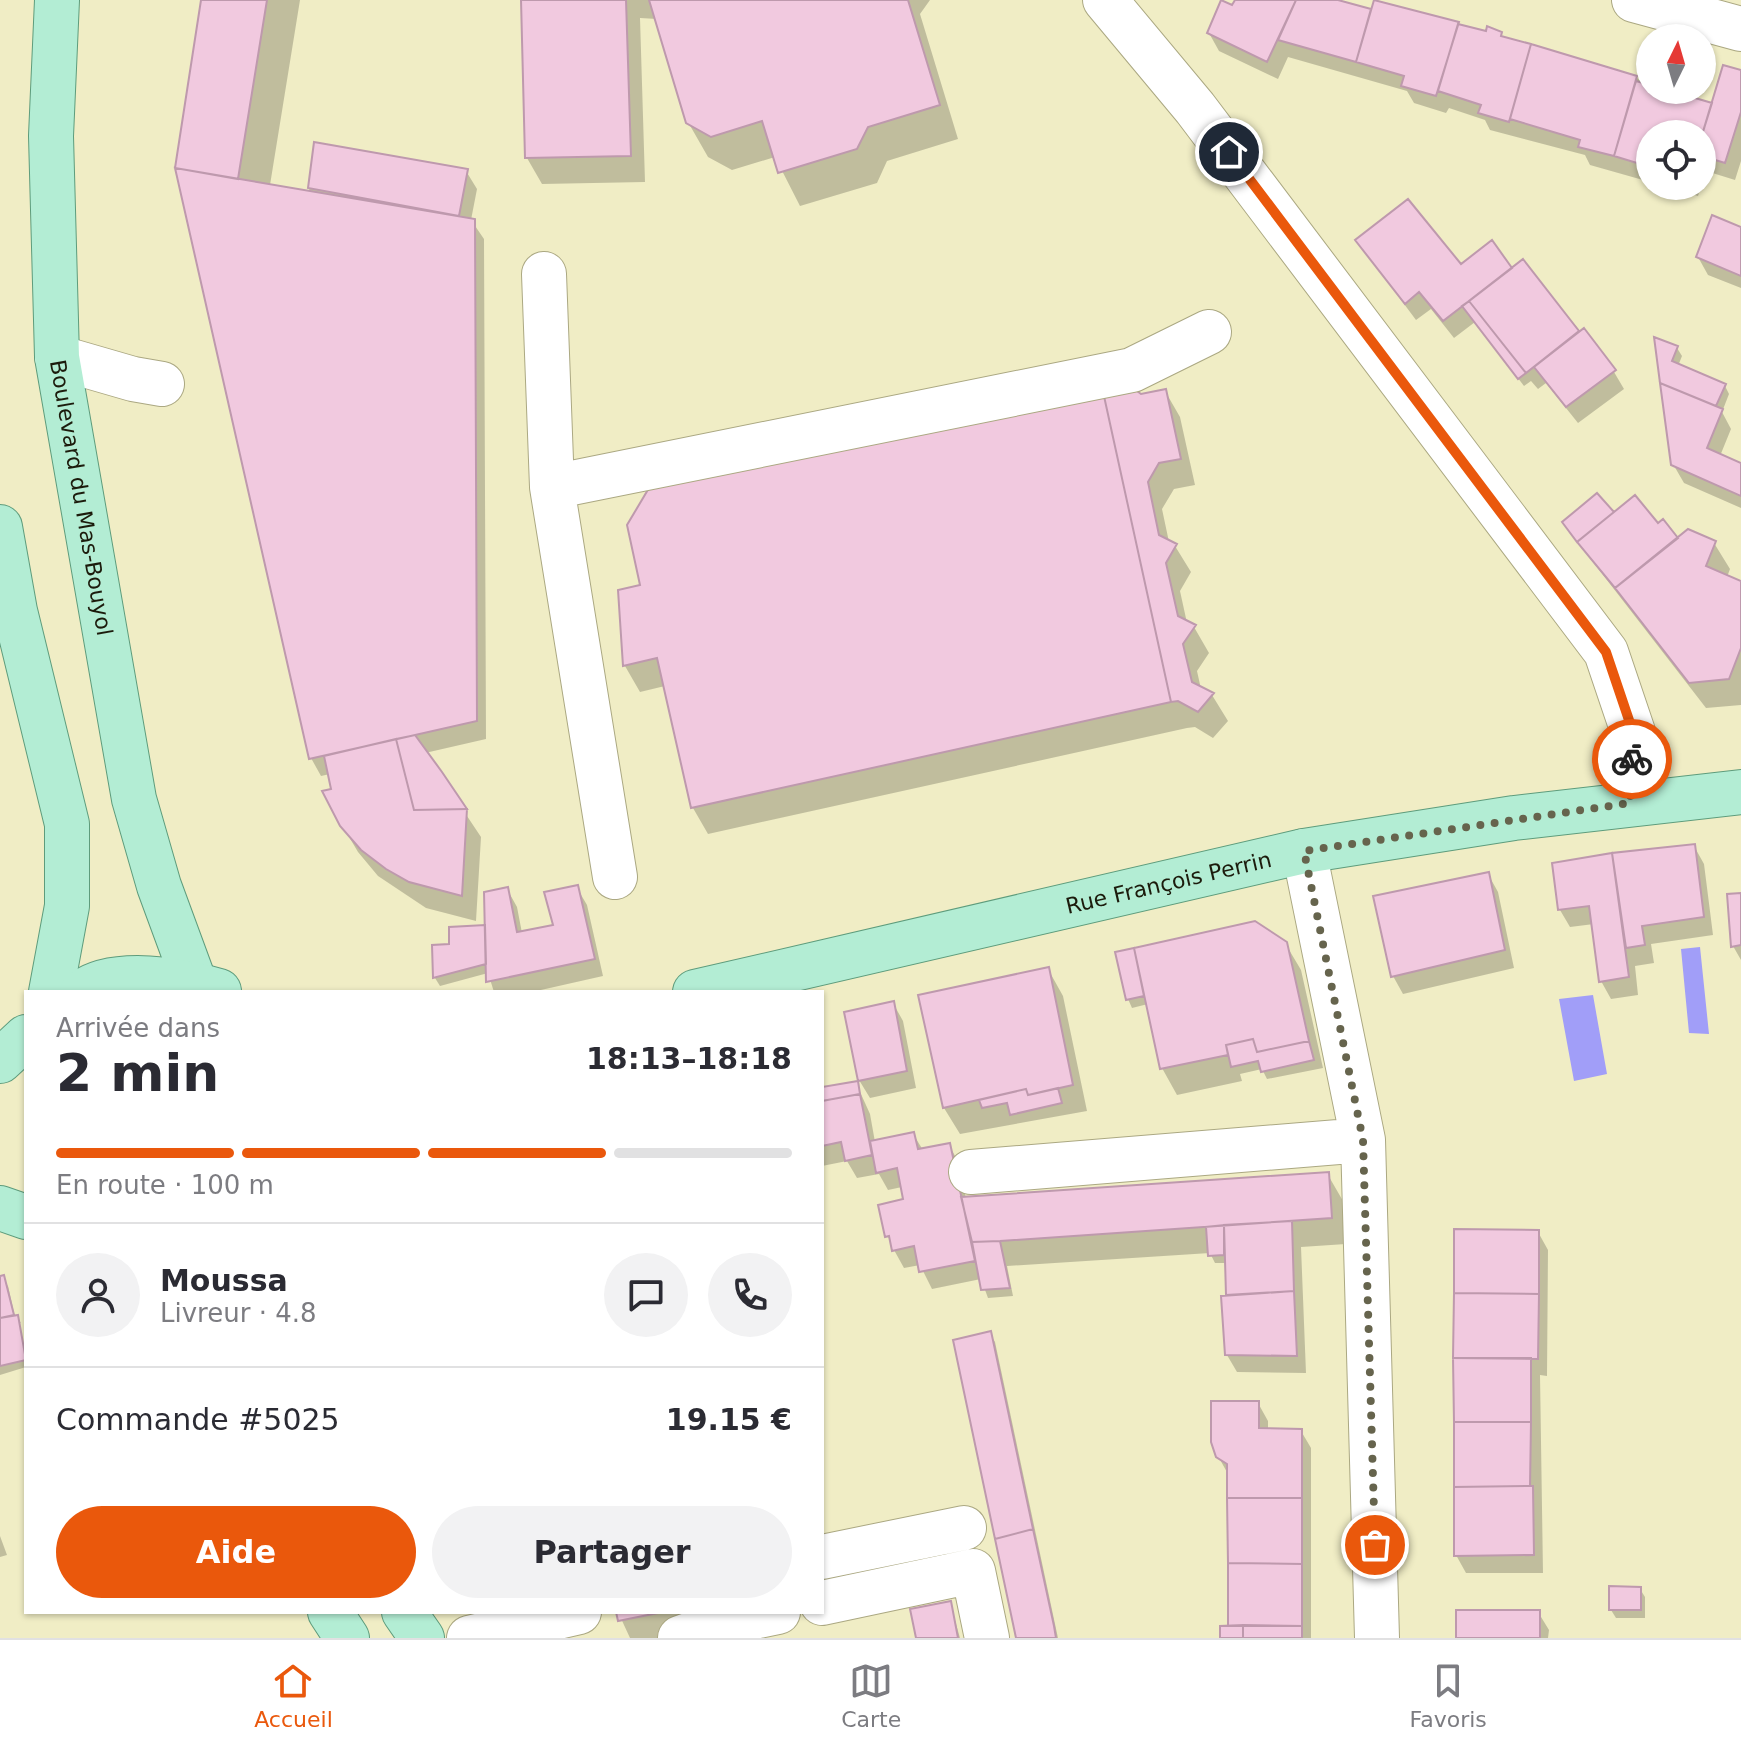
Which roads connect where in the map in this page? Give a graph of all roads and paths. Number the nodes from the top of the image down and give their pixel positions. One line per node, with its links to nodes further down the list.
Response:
1 (57, 0): 7 (main road, Boulevard du Mas-Bouyol)
2 (1105, 0): 12 (street)
3 (1634, 0): 4 (street)
4 (1741, 29)
5 (544, 274): 9 (street)
6 (1209, 332): 9 (street)
7 (57, 357): 8 (street); 15 (main road, Boulevard du Mas-Bouyol)
8 (162, 384)
9 (552, 487): 14 (street)
10 (0, 527): 16 (main road)
11 (1741, 792): 12 (main road, Rue François Perrin)
12 (1630, 803): 13 (main road, Rue François Perrin)
13 (1304, 851): 18 (main road, Rue François Perrin); 21 (street)
14 (615, 877)
15 (205, 989): 17 (main road)
16 (51, 990)
17 (85, 990)
18 (704, 990)
19 (24, 1039): 20 (main road)
20 (0, 1061)
21 (1363, 1140): 22 (street); 37 (street)
22 (971, 1172)
23 (0, 1208): 24 (main road)
24 (24, 1216)
25 (964, 1528): 26 (street)
26 (824, 1557)
27 (824, 1603): 36 (street)
28 (331, 1614): 32 (main road)
29 (405, 1614): 33 (main road)
30 (571, 1614): 34 (street)
31 (768, 1614): 35 (street)
32 (347, 1638)
33 (422, 1638)
34 (469, 1638)
35 (680, 1638)
36 (987, 1638)
37 (1377, 1638)

